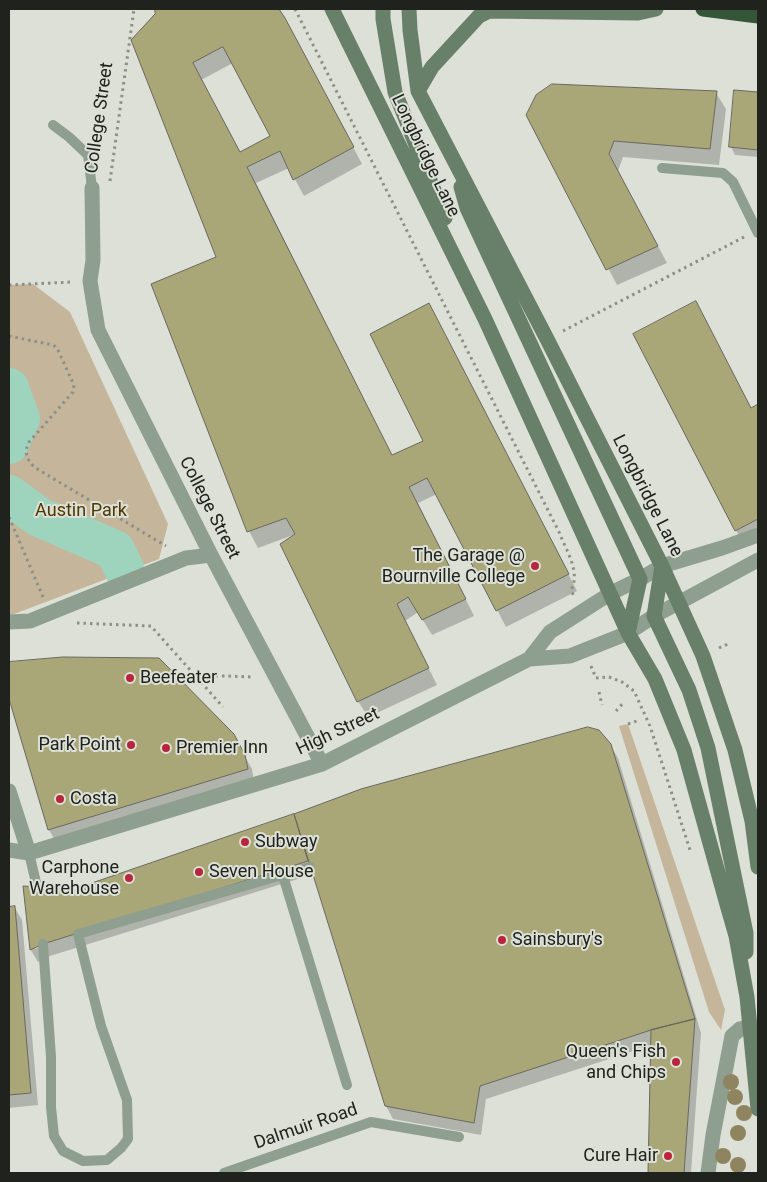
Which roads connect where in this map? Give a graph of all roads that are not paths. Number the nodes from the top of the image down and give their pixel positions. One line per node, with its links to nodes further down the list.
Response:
1 (332, 9): 14 (street, Longbridge Lane)
2 (383, 9): 14 (street, Longbridge Lane)
3 (409, 9): 8 (street, Longbridge Lane)
4 (656, 9): 8 (street, Longbridge Lane)
5 (703, 9): 6 (highway)
6 (718, 10): 7 (highway)
7 (758, 16)
8 (418, 91): 10 (street, Longbridge Lane)
9 (53, 125): 12 (lane)
10 (454, 159): 18 (street, Longbridge Lane); 19 (street, Longbridge Lane)
11 (662, 168): 13 (lane)
12 (92, 188): 16 (street, College Street)
13 (758, 231)
14 (485, 320): 20 (street, Longbridge Lane)
15 (758, 535): 18 (street, High Street)
16 (212, 555): 23 (street); 26 (street, College Street)
17 (758, 560): 21 (street, High Street)
18 (662, 566): 19 (street, High Street); 21 (street, Longbridge Lane); 22 (street)
19 (640, 579): 20 (street, High Street); 24 (street)
20 (610, 593): 24 (street, Longbridge Lane); 25 (street, High Street)
21 (679, 604): 22 (street, High Street); 31 (street, Longbridge Lane)
22 (654, 616): 24 (street, High Street); 35 (street, Longbridge Lane)
23 (9, 622)
24 (628, 632): 25 (street, High Street); 35 (street, Longbridge Lane)
25 (529, 659): 26 (street, High Street)
26 (322, 764): 29 (street, High Street)
27 (9, 792): 29 (street)
28 (9, 850): 29 (street, High Street)
29 (29, 853): 33 (lane)
30 (310, 867): 32 (lane)
31 (758, 867)
32 (283, 876): 34 (lane); 37 (lane)
33 (37, 887)
34 (43, 944)
35 (747, 997): 36 (street, Longbridge Lane)
36 (751, 1027): 38 (street, Longbridge Lane); 41 (street)
37 (347, 1085)
38 (758, 1109)
39 (459, 1137): 40 (lane, Dalmuir Road)
40 (224, 1173)
41 (708, 1173)

